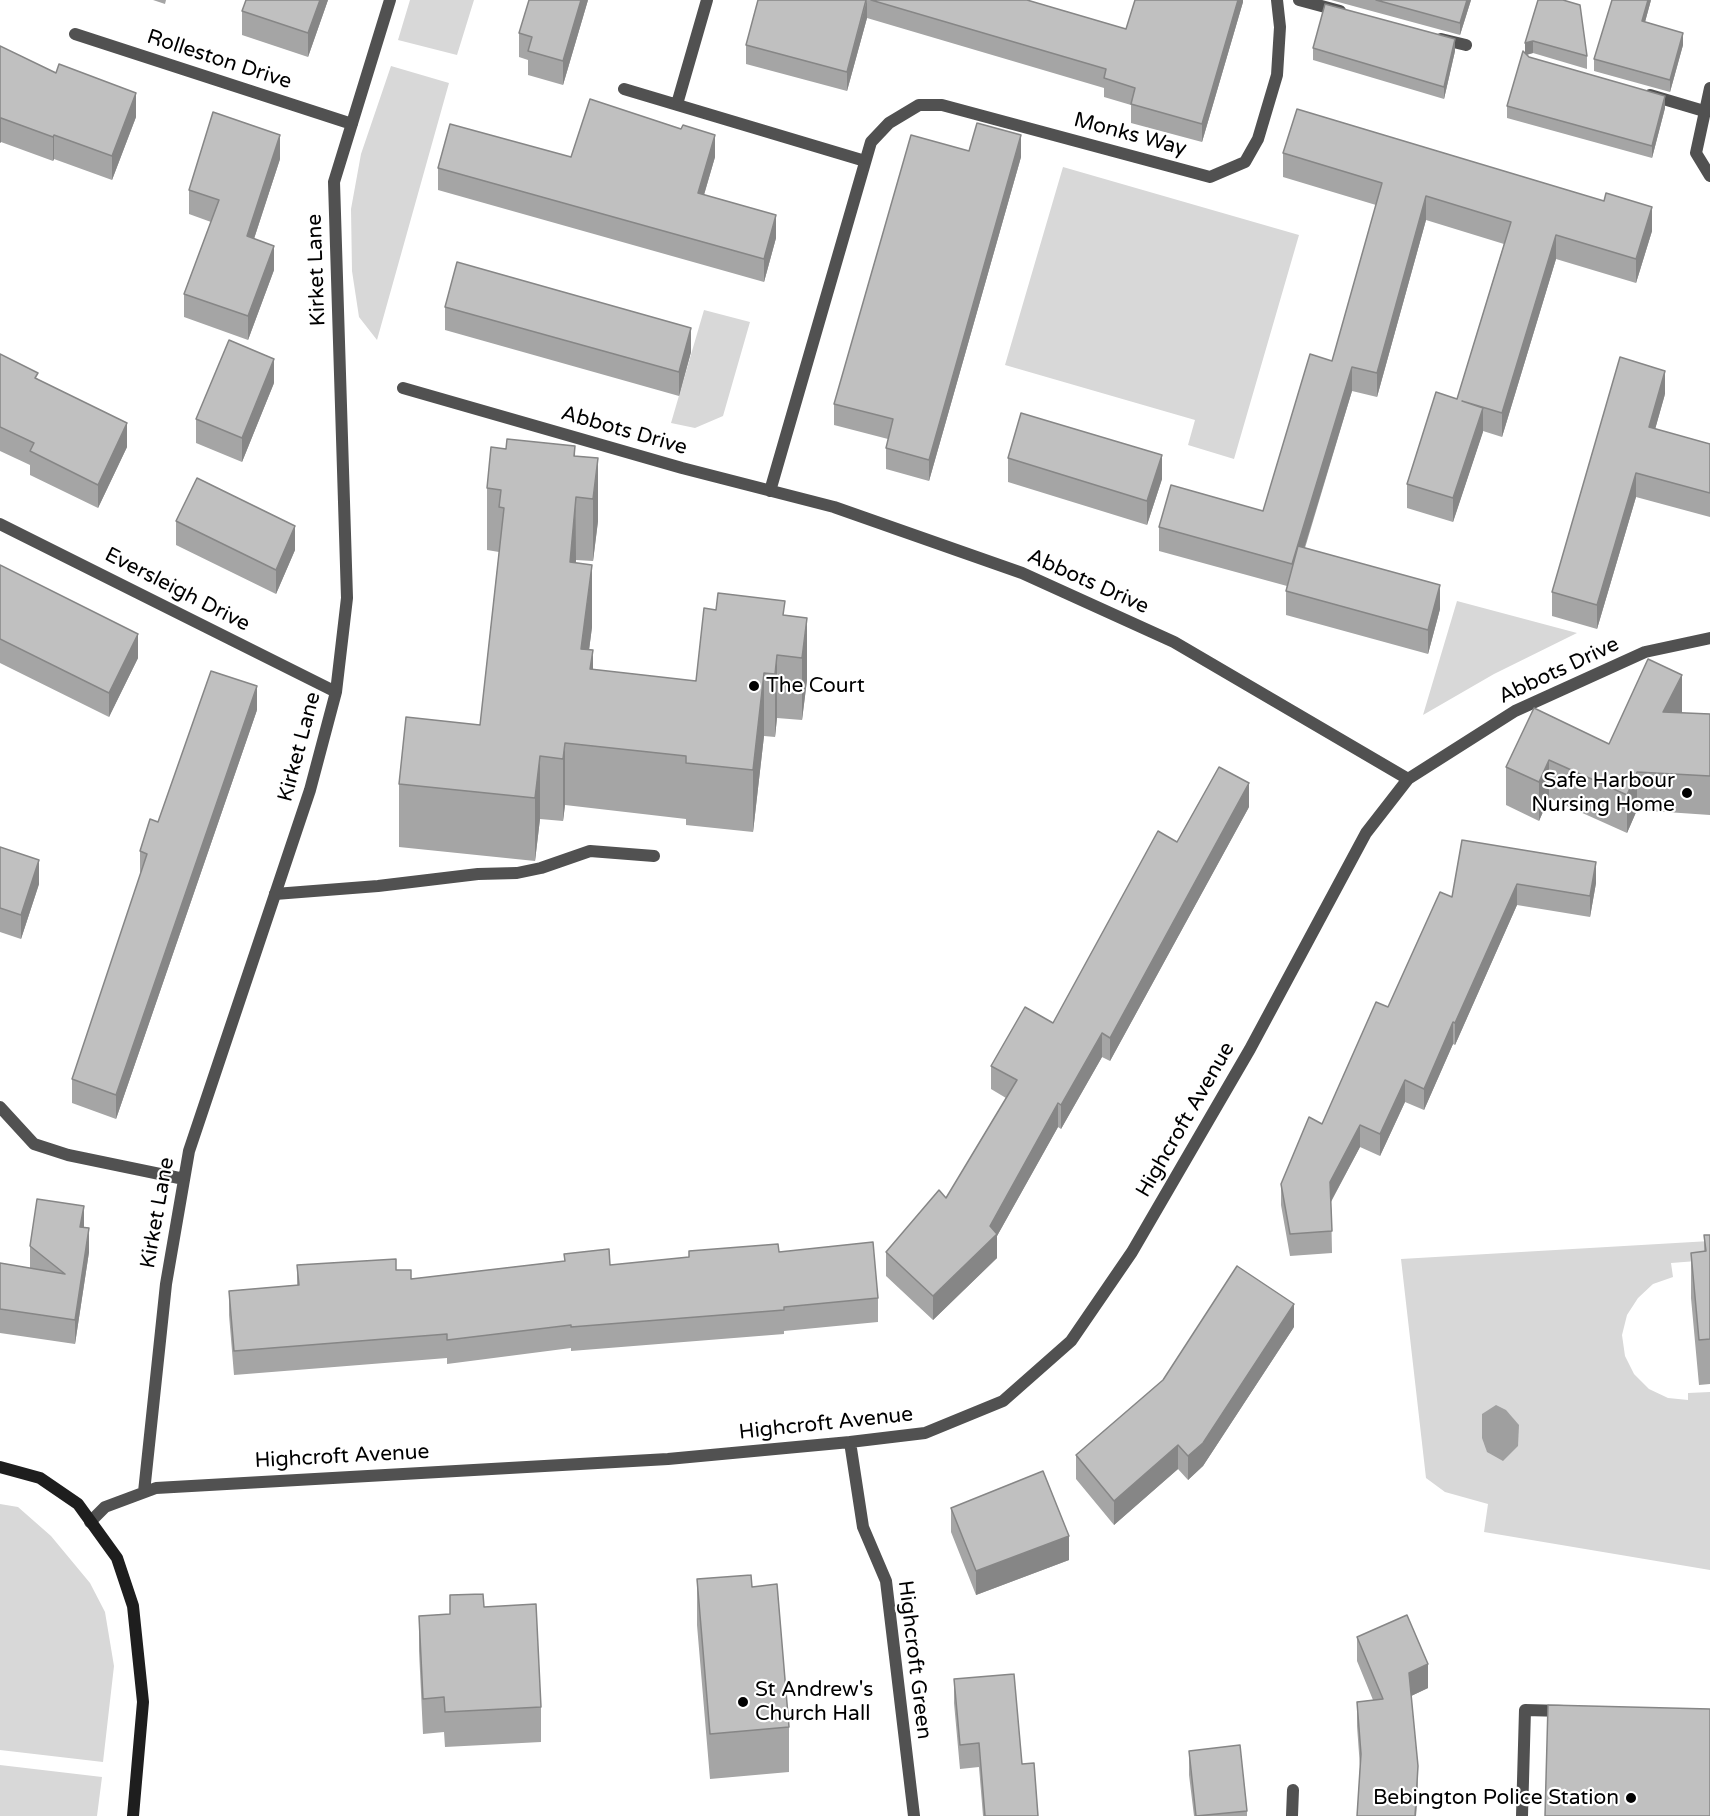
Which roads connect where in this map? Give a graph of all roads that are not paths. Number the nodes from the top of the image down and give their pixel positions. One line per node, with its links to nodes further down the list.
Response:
1 (390, 0): 14 (street, Kirket Lane)
2 (707, 0): 12 (street)
3 (1277, 0): 15 (street, Monks Way)
4 (1299, 0): 5 (street)
5 (1355, 15)
6 (75, 34): 14 (street, Rolleston Drive)
7 (1432, 36): 8 (street)
8 (1466, 45)
9 (1710, 88): 13 (street)
10 (624, 89): 12 (street)
11 (1635, 91): 13 (street)
12 (677, 104): 15 (street)
13 (1704, 111): 16 (street)
14 (352, 124): 21 (street, Kirket Lane)
15 (865, 161): 18 (street, Monks Way)
16 (1710, 176)
17 (403, 388): 18 (street, Abbots Drive)
18 (770, 491): 22 (street, Abbots Drive)
19 (0, 524): 21 (street, Eversleigh Drive)
20 (1710, 638): 22 (street, Abbots Drive)
21 (336, 692): 24 (street, Kirket Lane)
22 (1408, 779): 27 (street, Highcroft Avenue)
23 (654, 856): 24 (street)
24 (275, 894): 26 (street, Kirket Lane)
25 (0, 1107): 26 (street)
26 (184, 1179): 29 (street, Kirket Lane)
27 (850, 1442): 29 (street, Highcroft Avenue); 34 (street, Highcroft Green)
28 (0, 1467): 30 (main road)
29 (144, 1492): 30 (street, Highcroft Avenue)
30 (90, 1522): 33 (main road)
31 (1583, 1712): 36 (street)
32 (1293, 1790): 35 (street)
33 (133, 1816)
34 (914, 1816)
35 (1292, 1816)
36 (1522, 1816)

